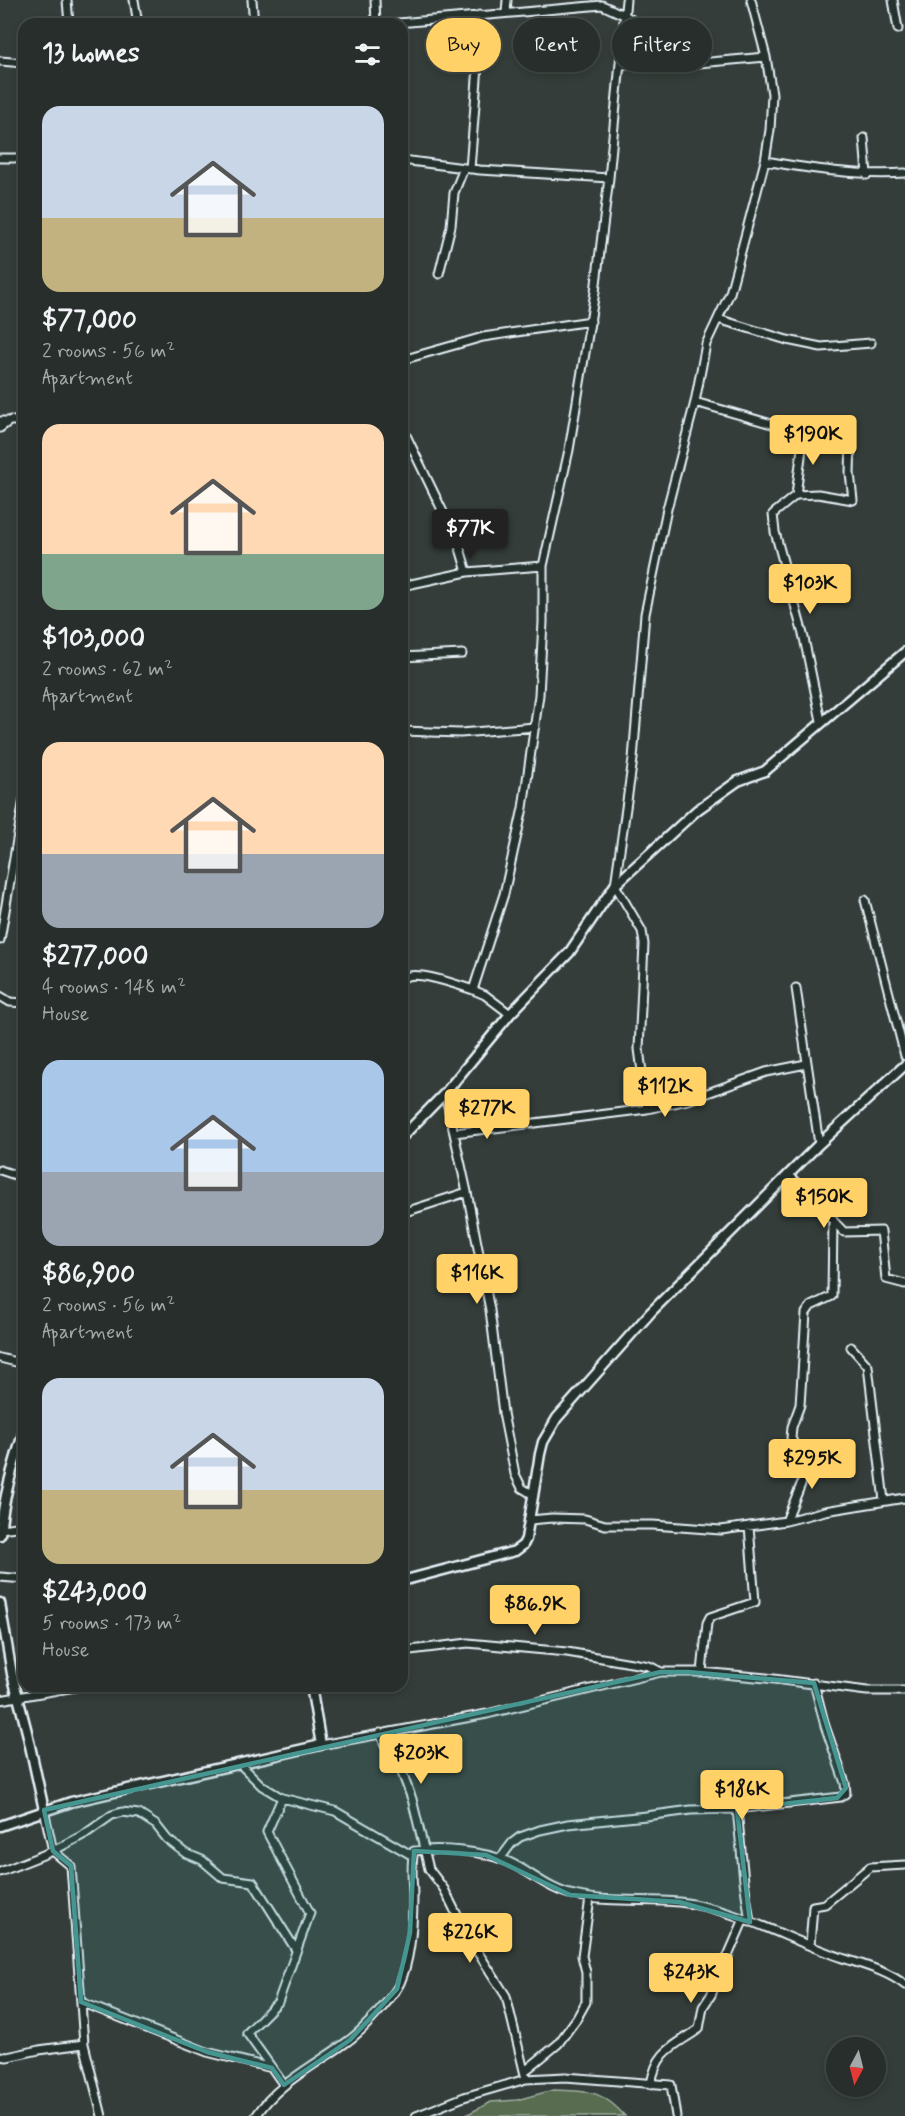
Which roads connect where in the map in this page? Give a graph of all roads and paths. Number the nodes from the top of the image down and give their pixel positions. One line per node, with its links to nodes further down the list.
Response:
1 (67, 0): 12 (street)
2 (134, 0): 13 (street)
3 (252, 0): 14 (street)
4 (375, 0): 15 (street)
5 (507, 0): 9 (street)
6 (626, 0): 11 (street)
7 (751, 0): 19 (street)
8 (893, 0): 18 (street)
9 (506, 12): 10 (street); 11 (street)
10 (479, 15): 17 (street); 29 (street)
11 (626, 16): 16 (street)
12 (68, 18)
13 (137, 18)
14 (254, 18)
15 (376, 18)
16 (629, 18)
17 (408, 22)
18 (898, 29)
19 (766, 57): 22 (street); 28 (street)
20 (0, 61): 21 (street)
21 (18, 62)
22 (712, 62)
23 (620, 72): 32 (street)
24 (864, 138): 31 (street)
25 (0, 158): 26 (street)
26 (18, 158)
27 (408, 161): 29 (street)
28 (765, 161): 31 (street); 34 (street)
29 (467, 168): 32 (street); 33 (street)
30 (905, 173): 31 (street)
31 (867, 175)
32 (609, 178): 35 (street)
33 (439, 274)
34 (718, 319): 36 (street); 38 (street)
35 (591, 321): 37 (street); 48 (street)
36 (871, 343)
37 (408, 358)
38 (695, 402): 43 (street); 58 (street)
39 (11, 420): 40 (street); 41 (street); 42 (street)
40 (0, 421)
41 (18, 421)
42 (0, 428)
43 (804, 433): 47 (street); 47 (street)
44 (408, 438): 46 (street)
45 (408, 446): 46 (street)
46 (413, 447): 49 (street)
47 (796, 495): 54 (street)
48 (543, 566): 49 (street); 55 (street)
49 (467, 572): 50 (street)
50 (408, 585)
51 (905, 652): 54 (street)
52 (462, 654): 53 (street)
53 (408, 657)
54 (821, 722): 58 (street)
55 (535, 727): 56 (street); 63 (street)
56 (408, 731)
57 (18, 834): 60 (street)
58 (615, 885): 66 (street); 71 (street)
59 (865, 900): 67 (street)
60 (0, 940)
61 (408, 975): 63 (street)
62 (796, 988): 68 (street)
63 (473, 990): 66 (street)
64 (0, 996): 65 (street)
65 (18, 1002)
66 (510, 1014): 70 (street)
67 (905, 1056)
68 (806, 1064): 71 (street); 74 (street)
69 (905, 1065): 74 (street)
70 (445, 1093): 72 (street); 73 (street)
71 (647, 1109): 73 (street)
72 (408, 1131)
73 (454, 1133): 78 (street)
74 (819, 1144): 76 (street)
75 (0, 1170): 77 (street)
76 (789, 1175): 80 (street); 86 (street)
77 (18, 1176)
78 (467, 1192): 79 (street); 86 (street)
79 (408, 1211)
80 (833, 1220): 81 (street); 91 (street)
81 (905, 1284)
82 (851, 1347): 89 (street)
83 (0, 1358): 84 (street)
84 (18, 1362)
85 (18, 1449): 88 (street)
86 (532, 1494): 90 (street)
87 (905, 1498): 89 (street)
88 (2, 1501): 94 (street)
89 (884, 1501): 91 (street)
90 (530, 1520): 92 (street); 98 (street)
91 (786, 1521): 92 (street)
92 (749, 1526): 102 (street)
93 (18, 1527): 94 (street)
94 (0, 1529): 95 (street)
95 (0, 1535)
96 (0, 1577): 97 (street)
97 (18, 1578)
98 (408, 1579)
99 (0, 1603): 107 (street)
100 (408, 1650): 101 (street)
101 (661, 1672): 102 (street); 109 (street)
102 (702, 1672): 103 (street)
103 (814, 1683): 104 (street); 113 (street)
104 (905, 1691)
105 (43, 1692): 107 (street)
106 (312, 1692): 110 (street)
107 (17, 1696): 108 (street); 114 (street)
108 (0, 1700)
109 (381, 1733): 110 (street); 116 (street)
110 (321, 1745): 111 (street)
111 (240, 1764): 112 (street); 114 (street)
112 (282, 1798): 118 (street); 125 (street)
113 (737, 1809): 119 (street); 123 (street)
114 (44, 1810): 115 (street); 117 (street)
115 (0, 1826)
116 (425, 1849): 118 (street); 119 (street); 131 (street)
117 (53, 1851): 121 (street); 125 (street); 127 (street)
118 (413, 1856): 133 (street)
119 (500, 1859): 122 (street)
120 (905, 1865): 124 (street)
121 (0, 1872)
122 (590, 1898): 123 (street); 131 (street)
123 (747, 1920): 124 (street); 132 (street)
124 (810, 1946): 126 (street)
125 (297, 1950): 130 (street)
126 (905, 1985)
127 (81, 2002): 128 (street); 130 (street)
128 (84, 2044): 129 (street); 134 (street)
129 (0, 2056)
130 (272, 2068): 133 (street)
131 (525, 2075): 132 (street); 136 (street)
132 (651, 2084): 137 (street)
133 (284, 2085): 135 (street)
134 (102, 2116)
135 (256, 2116)
136 (416, 2116)
137 (676, 2116)

